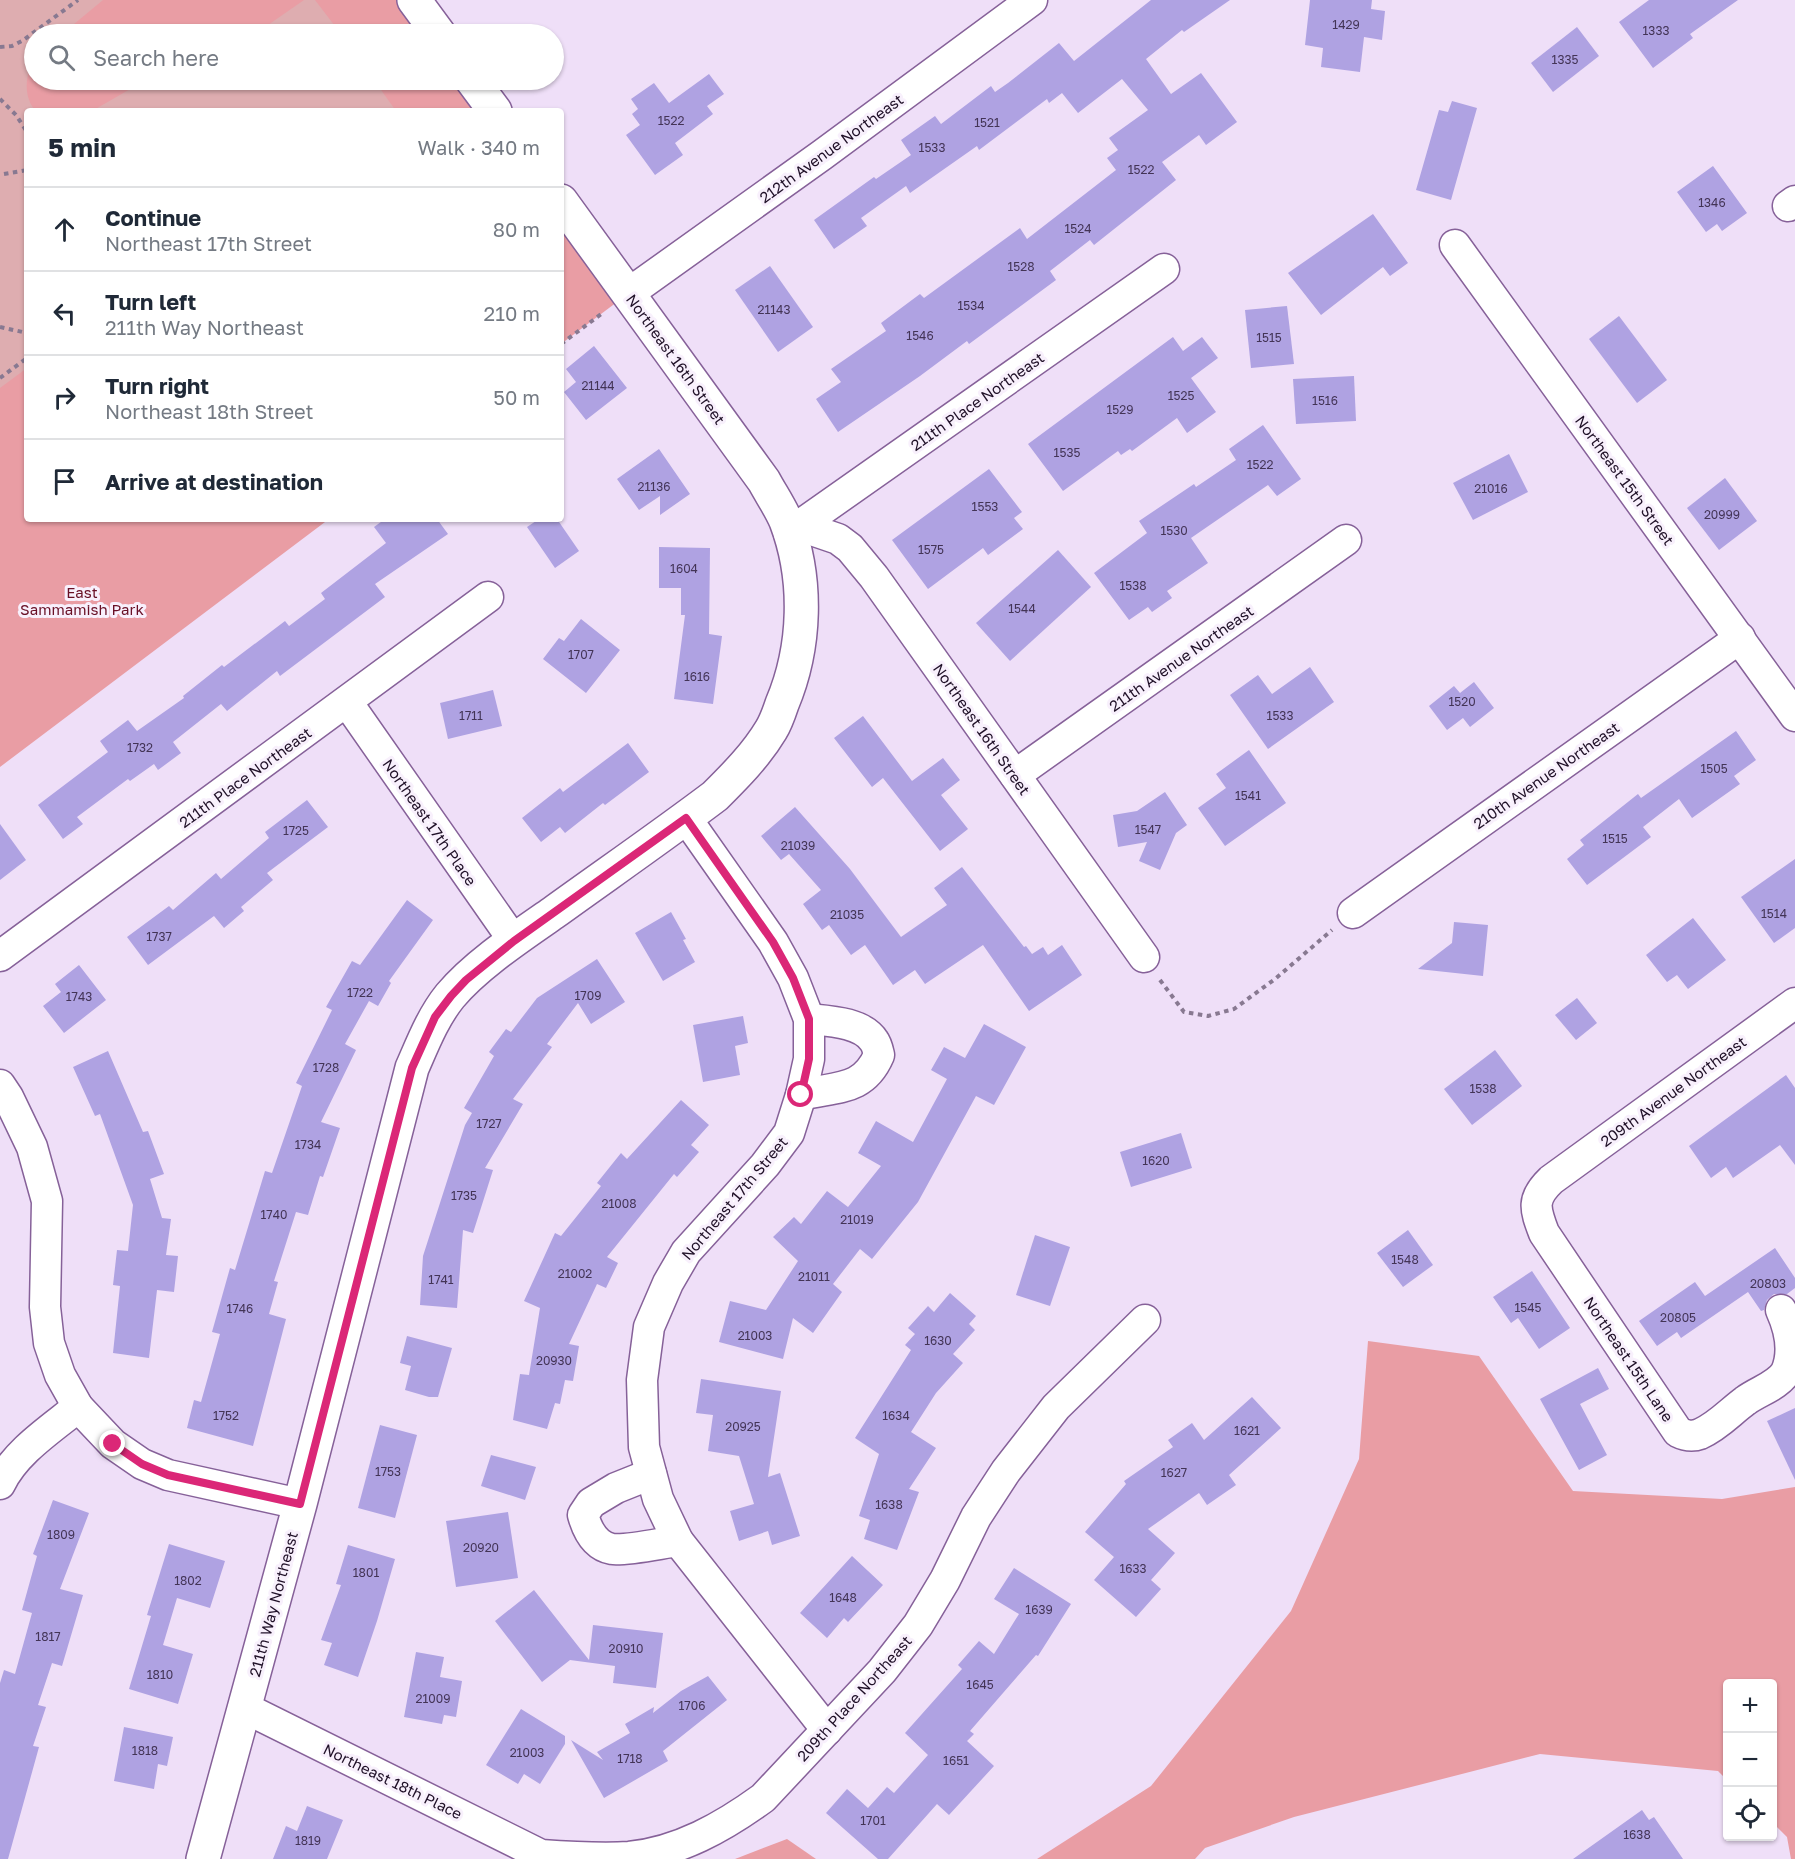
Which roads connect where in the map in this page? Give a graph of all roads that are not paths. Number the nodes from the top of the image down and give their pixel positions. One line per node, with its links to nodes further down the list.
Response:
1 (414, 0): 3 (street)
2 (1032, 0): 9 (street, 212th Avenue Northeast)
3 (432, 24)
4 (479, 90): 5 (street)
5 (493, 108)
6 (564, 205): 9 (street, Northeast 16th Street)
7 (1455, 245): 13 (street, Northeast 15th Street)
8 (1164, 269): 10 (street, 211th Place Northeast)
9 (629, 293): 10 (street, Northeast 16th Street)
10 (792, 526): 16 (street, Northeast 16th Street); 17 (street, 211th Way Northeast)
11 (1346, 540): 16 (street, 211th Avenue Northeast)
12 (488, 597): 14 (street, 211th Place Northeast)
13 (1740, 638): 15 (street, Northeast 15th Street); 18 (street, 210th Avenue Northeast)
14 (347, 702): 19 (street, Northeast 17th Place); 20 (street, 211th Place Northeast)
15 (1795, 716)
16 (1015, 776): 21 (street, Northeast 16th Street)
17 (686, 818): 19 (street, 211th Way Northeast); 23 (street, Northeast 17th Street)
18 (1353, 913)
19 (514, 941): 32 (street, 211th Way Northeast)
20 (0, 956)
21 (1143, 957)
22 (1795, 1004): 26 (street, 209th Avenue Northeast)
23 (809, 1019): 25 (street, Northeast 17th Street); 25 (street)
24 (0, 1085): 29 (street)
25 (801, 1095): 30 (street, Northeast 17th Street)
26 (1551, 1180): 27 (street, Northeast 15th Lane)
27 (1781, 1310)
28 (1145, 1320): 35 (street, 209th Place Northeast)
29 (78, 1407): 31 (street); 32 (street)
30 (651, 1474): 33 (street, Northeast 17th Street); 33 (street)
31 (0, 1485)
32 (300, 1504): 34 (street, 211th Way Northeast)
33 (678, 1541): 35 (street, Northeast 17th Street)
34 (245, 1708): 36 (street, Northeast 18th Place); 37 (street, 211th Way Northeast)
35 (827, 1730): 36 (street, 209th Place Northeast)
36 (540, 1857)
37 (203, 1859)

